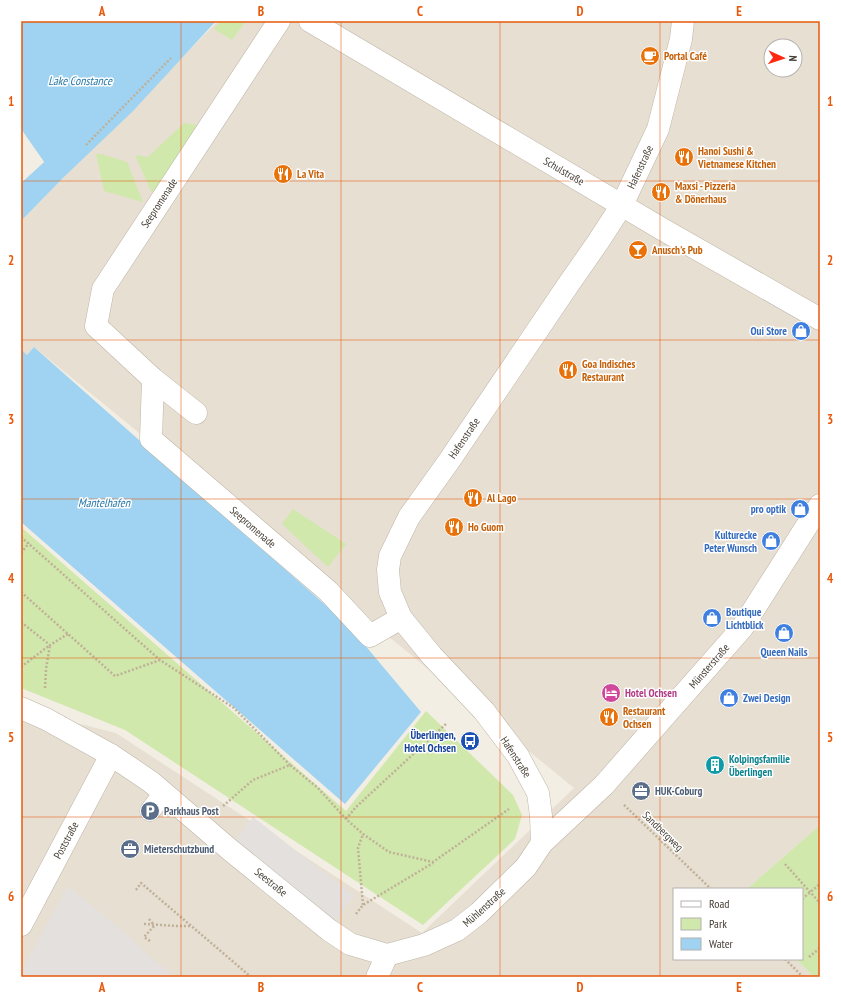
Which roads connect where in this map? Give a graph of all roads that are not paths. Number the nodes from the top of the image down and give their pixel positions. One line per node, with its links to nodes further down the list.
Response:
1 (278, 21): 6 (street, Seepromenade)
2 (310, 21): 4 (street, Schulstraße)
3 (683, 21): 4 (street, Hafenstraße)
4 (622, 205): 5 (street, Schulstraße); 9 (street, Hafenstraße)
5 (820, 319)
6 (153, 379): 7 (street, Seepromenade); 9 (street, Seepromenade)
7 (196, 413)
8 (820, 505): 14 (street, Münsterstraße)
9 (401, 618): 14 (street, Hafenstraße)
10 (21, 708): 11 (street, Seestraße)
11 (110, 755): 12 (street, Seestraße); 15 (street, Poststraße)
12 (164, 793): 13 (lane); 16 (street, Seestraße)
13 (150, 811)
14 (542, 843): 16 (street, Mühlenstraße)
15 (21, 925)
16 (387, 955): 17 (street)
17 (377, 977)

